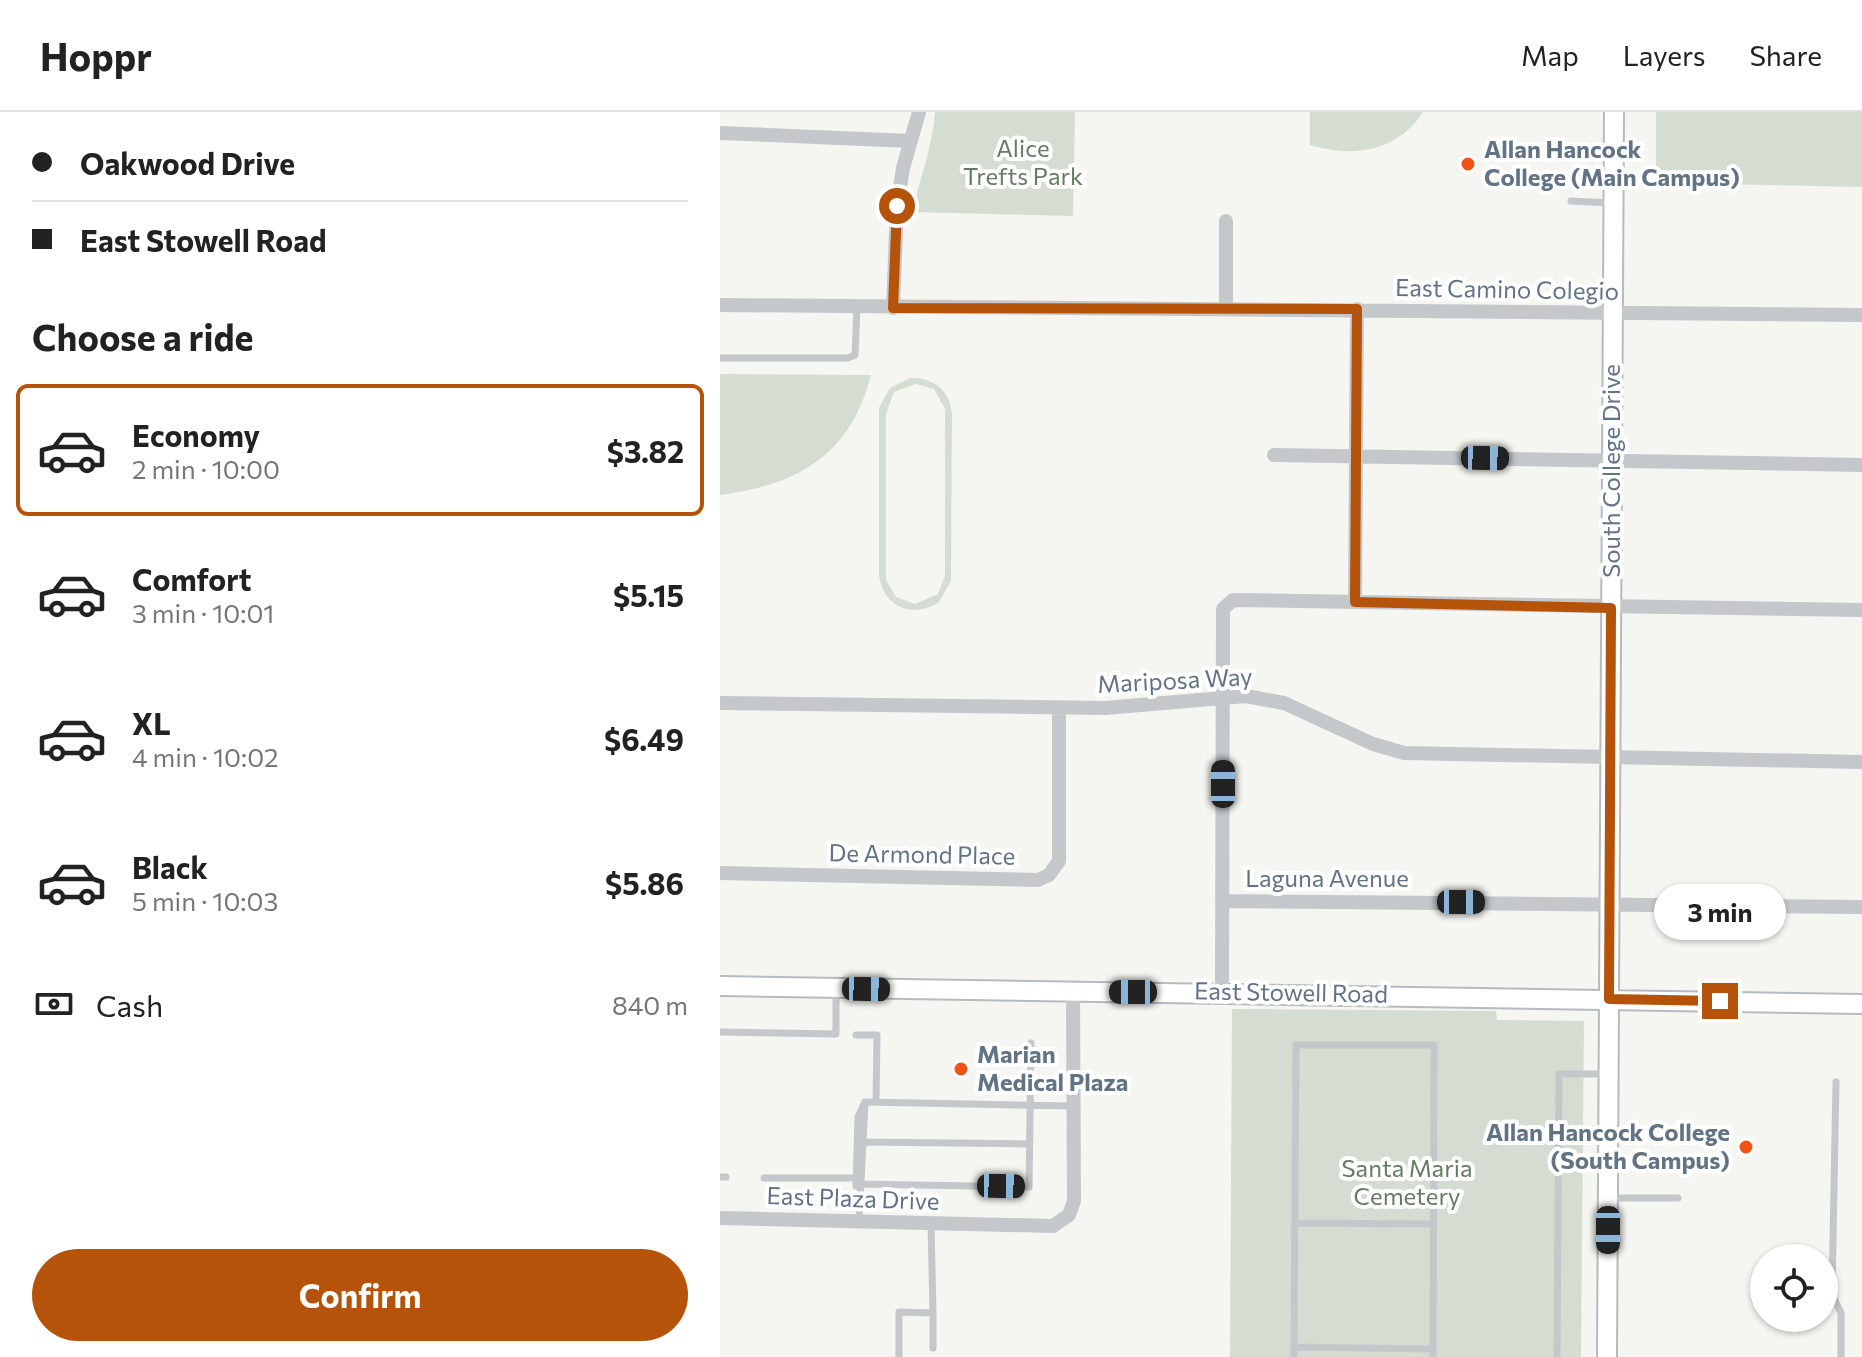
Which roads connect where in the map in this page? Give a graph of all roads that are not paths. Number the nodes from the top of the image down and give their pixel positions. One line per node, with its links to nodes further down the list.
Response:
1 (919, 112): 4 (street)
2 (1614, 112): 6 (street, South College Drive)
3 (720, 133): 4 (street)
4 (911, 141): 10 (street)
5 (1571, 201): 6 (lane)
6 (1613, 203): 13 (street, South College Drive)
7 (1226, 221): 11 (street)
8 (720, 305): 9 (street, East Camino Colegio)
9 (857, 307): 10 (street, East Camino Colegio); 15 (lane)
10 (893, 308): 11 (street, East Camino Colegio)
11 (1226, 309): 12 (street, East Camino Colegio)
12 (1357, 309): 13 (street, East Camino Colegio); 17 (street)
13 (1613, 314): 14 (street, East Camino Colegio); 18 (street, South College Drive)
14 (1862, 315)
15 (720, 358)
16 (1274, 455): 17 (street)
17 (1357, 456): 18 (street); 20 (street)
18 (1612, 461): 19 (street); 21 (street, South College Drive)
19 (1862, 465)
20 (1355, 602): 21 (street); 23 (street)
21 (1611, 608): 22 (street); 26 (street, South College Drive)
22 (1862, 610)
23 (1223, 696): 25 (street, Mariposa Way); 26 (street, Mariposa Way); 29 (street)
24 (720, 703): 25 (street, Mariposa Way)
25 (1059, 708): 28 (street, De Armond Place)
26 (1610, 757): 27 (street, Mariposa Way); 30 (street, South College Drive)
27 (1862, 762)
28 (720, 873)
29 (1223, 901): 30 (street, Laguna Avenue); 34 (street)
30 (1610, 903): 31 (street, Laguna Avenue); 36 (street, South College Drive)
31 (1862, 907)
32 (720, 986): 33 (street, East Stowell Road)
33 (836, 988): 35 (street, East Stowell Road); 38 (lane)
34 (1222, 991): 35 (street, East Stowell Road); 36 (street, East Stowell Road)
35 (1073, 992): 46 (street)
36 (1609, 999): 37 (street, East Stowell Road); 41 (street, South College Drive)
37 (1862, 1004)
38 (720, 1032)
39 (856, 1035): 44 (lane)
40 (1031, 1043): 45 (lane)
41 (1609, 1074): 51 (street, South College Drive); 64 (lane)
42 (1836, 1082): 66 (lane)
43 (865, 1102): 44 (lane); 47 (lane); 50 (lane)
44 (876, 1102): 45 (lane)
45 (1031, 1105): 46 (lane); 48 (lane)
46 (1074, 1106): 55 (street, East Plaza Drive)
47 (864, 1142): 48 (lane); 50 (lane)
48 (1030, 1144): 50 (lane)
49 (764, 1178): 50 (lane)
50 (859, 1184): 54 (lane)
51 (1608, 1198): 52 (lane); 65 (street, South College Drive)
52 (1678, 1198)
53 (720, 1218): 54 (street, East Plaza Drive)
54 (859, 1221): 55 (street, East Plaza Drive)
55 (931, 1223): 58 (lane)
56 (1295, 1223): 57 (lane); 57 (lane); 59 (lane)
57 (1434, 1224): 61 (lane)
58 (933, 1313): 60 (lane); 62 (lane)
59 (1294, 1347): 61 (lane); 63 (lane)
60 (933, 1348)
61 (1433, 1353)
62 (899, 1357)
63 (1294, 1357)
64 (1557, 1357)
65 (1607, 1357)
66 (1841, 1357)

